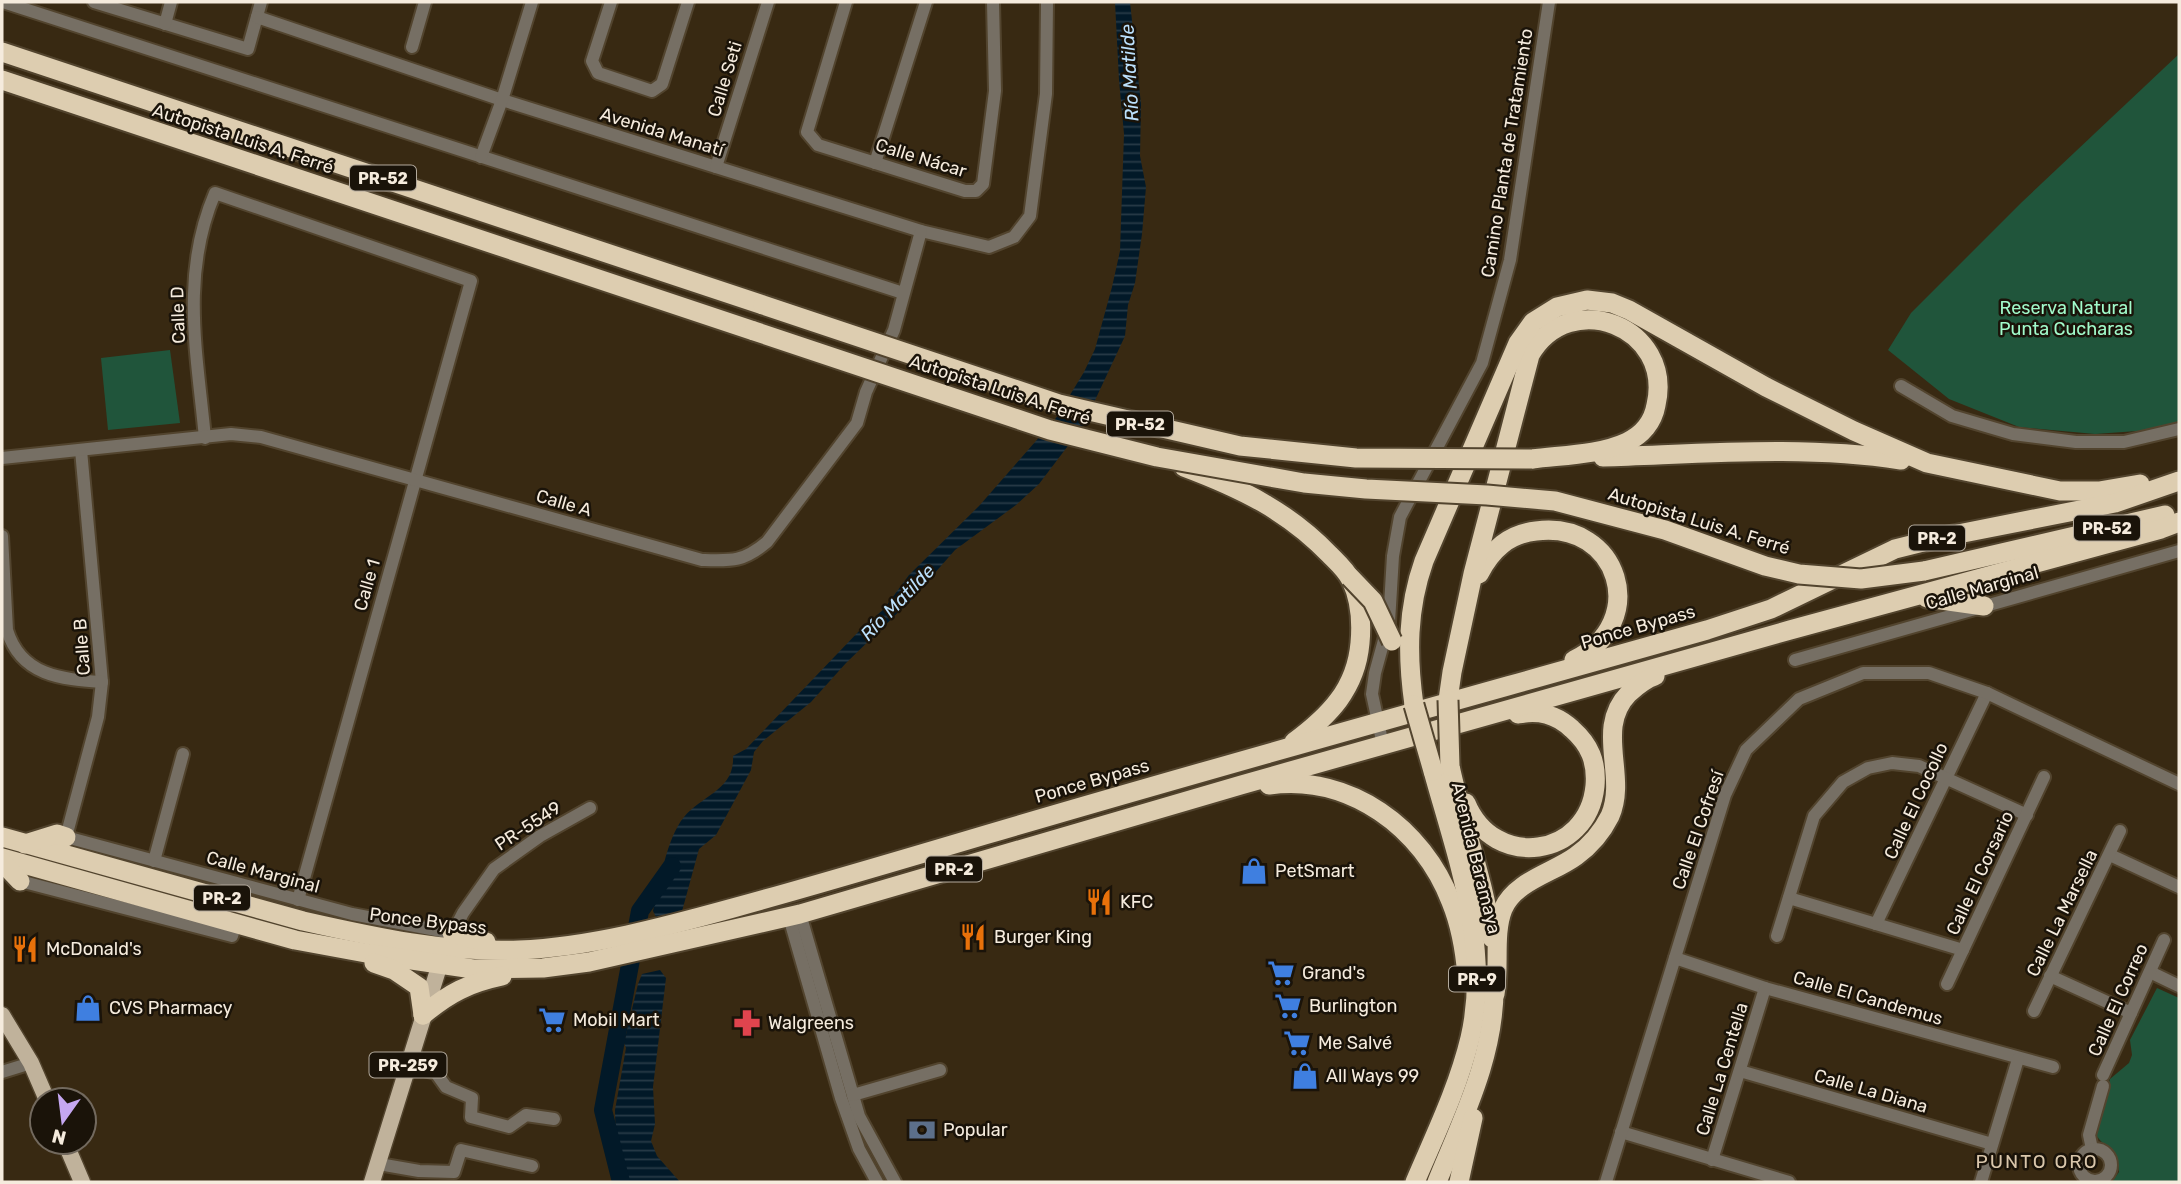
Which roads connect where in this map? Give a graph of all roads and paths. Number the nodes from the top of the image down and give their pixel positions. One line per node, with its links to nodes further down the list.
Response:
1 (3, 2): 21 (street)
2 (94, 2): 16 (street)
3 (171, 2): 16 (street)
4 (261, 2): 15 (street)
5 (425, 2): 17 (street)
6 (532, 2): 20 (street)
7 (611, 2): 8 (street)
8 (688, 2)
9 (768, 2): 23 (street, Calle Seti)
10 (846, 2): 22 (street, Calle Nácar)
11 (926, 2): 22 (street)
12 (993, 2): 22 (street, Calle Nácar)
13 (1047, 2): 24 (street, Avenida Manatí)
14 (1549, 2): 52 (street, Camino Planta de Tratamiento)
15 (257, 16): 16 (street); 20 (street, Avenida Manatí)
16 (165, 23)
17 (412, 47)
18 (2, 52): 33 (highway, Autopista Luis A. Ferré / PR-52, bridge)
19 (2, 80): 31 (highway, Autopista Luis A. Ferré / PR-52, bridge)
20 (502, 100): 21 (street); 23 (street, Avenida Manatí)
21 (481, 158): 26 (street)
22 (875, 163)
23 (716, 167): 24 (street, Avenida Manatí)
24 (921, 231): 26 (street, Calle A)
25 (471, 281): 29 (street, Calle D); 35 (street, Calle 1)
26 (902, 293): 35 (street, Calle A)
27 (1901, 386): 28 (street)
28 (2179, 429)
29 (205, 438): 30 (street, Calle A); 35 (street, Calle A)
30 (81, 450): 32 (street, Calle A); 48 (street, Calle B)
31 (1157, 457): 37 (highway, Autopista Luis A. Ferré / PR-52, bridge); 41 (highway, bridge)
32 (2, 458)
33 (1532, 459): 34 (highway, Autopista Luis A. Ferré / PR-52); 42 (highway)
34 (1927, 463): 36 (highway); 50 (highway)
35 (415, 479): 73 (street, Calle 1)
36 (2179, 480): 47 (highway, Ponce Bypass / PR-2)
37 (2179, 511)
38 (2179, 522): 43 (highway)
39 (2, 536): 48 (street)
40 (2179, 551): 44 (street, Calle Marginal)
41 (1350, 577): 50 (highway, bridge); 54 (highway)
42 (1468, 597): 47 (highway); 56 (highway, Avenida Baramaya / PR-9, bridge)
43 (1905, 599): 44 (highway); 46 (highway)
44 (1984, 606): 45 (street, Calle Marginal)
45 (1795, 660)
46 (1657, 672): 51 (highway, Ponce Bypass / PR-2); 91 (highway)
47 (1546, 674): 52 (highway, Ponce Bypass / PR-2)
48 (102, 682): 65 (street, Calle B)
49 (1987, 693): 58 (street, Calle El Cocollo); 59 (street, Calle El Cofresí); 84 (street, Calle El Cofresí)
50 (1414, 705): 56 (highway, Avenida Baramaya / PR-9, bridge)
51 (1480, 717): 53 (highway, Ponce Bypass / PR-2); 56 (highway)
52 (1378, 721): 53 (street, Camino Planta de Tratamiento); 54 (highway, Ponce Bypass / PR-2)
53 (1383, 746): 60 (highway, Ponce Bypass / PR-2)
54 (1283, 749): 77 (highway, Ponce Bypass / PR-2)
55 (183, 754): 69 (street)
56 (1445, 770): 91 (highway, Avenida Baramaya / PR-9); 96 (highway, Avenida Baramaya / PR-9)
57 (2044, 777): 62 (street, Calle El Corsario)
58 (1946, 778): 62 (street); 72 (street); 76 (street, Calle El Cocollo)
59 (2179, 784)
60 (1241, 785): 74 (highway, Ponce Bypass / PR-2); 96 (highway)
61 (590, 808): 82 (street, PR-5549)
62 (2027, 815): 83 (street, Calle El Corsario)
63 (2120, 831): 67 (street, Calle La Marsella)
64 (2, 837): 66 (highway, Ponce Bypass / PR-2)
65 (66, 837): 66 (highway); 69 (street, Calle Marginal)
66 (25, 844): 82 (highway, Ponce Bypass / PR-2)
67 (2110, 855): 71 (street); 87 (street, Calle La Marsella)
68 (2, 860): 70 (highway); 75 (highway, Ponce Bypass / PR-2)
69 (154, 861): 73 (street, Calle Marginal)
70 (20, 881): 75 (street)
71 (2179, 887)
72 (1788, 898): 76 (street); 78 (street)
73 (298, 900): 82 (street, Calle Marginal)
74 (795, 916): 77 (highway, Ponce Bypass / PR-2); 106 (street); 118 (street)
75 (236, 923): 80 (highway, Ponce Bypass / PR-2)
76 (1876, 924): 83 (street)
77 (682, 932): 81 (highway, Ponce Bypass / PR-2)
78 (1777, 936)
79 (2164, 940): 86 (street, Calle El Correo)
80 (325, 945): 82 (highway, Ponce Bypass / PR-2); 95 (highway)
81 (605, 948): 82 (highway, Ponce Bypass / PR-2); 85 (highway, Ponce Bypass / PR-2)
82 (445, 949): 85 (highway, Ponce Bypass / PR-2); 95 (main road, PR-259)
83 (1963, 950): 88 (street, Calle El Corsario)
84 (1675, 958): 90 (street, Calle El Candemus); 108 (street, Calle El Cofresí)
85 (530, 969): 95 (highway)
86 (2150, 972): 89 (street); 93 (street, Calle El Correo)
87 (2050, 976): 92 (street, Calle La Marsella); 93 (street)
88 (1947, 984)
89 (2179, 986)
90 (1765, 988): 97 (street, Calle El Candemus); 103 (street, Calle La Centella)
91 (1495, 993): 100 (highway, Avenida Baramaya / PR-9)
92 (2034, 1011)
93 (2131, 1013): 110 (street, Calle El Correo)
94 (2, 1015): 98 (main road)
95 (422, 1015): 99 (main road, PR-259)
96 (1474, 1019): 120 (highway, Avenida Baramaya / PR-9)
97 (2018, 1059): 101 (street, Calle El Candemus); 109 (street)
98 (32, 1063): 104 (street); 105 (main road)
99 (408, 1066): 107 (street); 113 (main road, PR-259)
100 (1483, 1067): 121 (highway, Avenida Baramaya / PR-9); 122 (highway)
101 (2053, 1067)
102 (940, 1070): 106 (street)
103 (1741, 1071): 109 (street, Calle La Diana); 112 (street, Calle La Centella)
104 (2, 1072)
105 (41, 1086)
106 (853, 1095): 119 (street)
107 (554, 1119)
108 (1621, 1132): 112 (street); 123 (street, Calle El Cofresí)
109 (1992, 1144): 125 (street)
110 (2092, 1149): 115 (street); 115 (street)
111 (71, 1156): 116 (main road)
112 (1712, 1160): 124 (street)
113 (379, 1164): 114 (street); 117 (main road, PR-259)
114 (532, 1166)
115 (2085, 1180)
116 (82, 1182)
117 (372, 1182)
118 (877, 1182)
119 (895, 1182)
120 (1415, 1182)
121 (1437, 1182)
122 (1459, 1182)
123 (1606, 1182)
124 (1789, 1182)
125 (1981, 1182)

